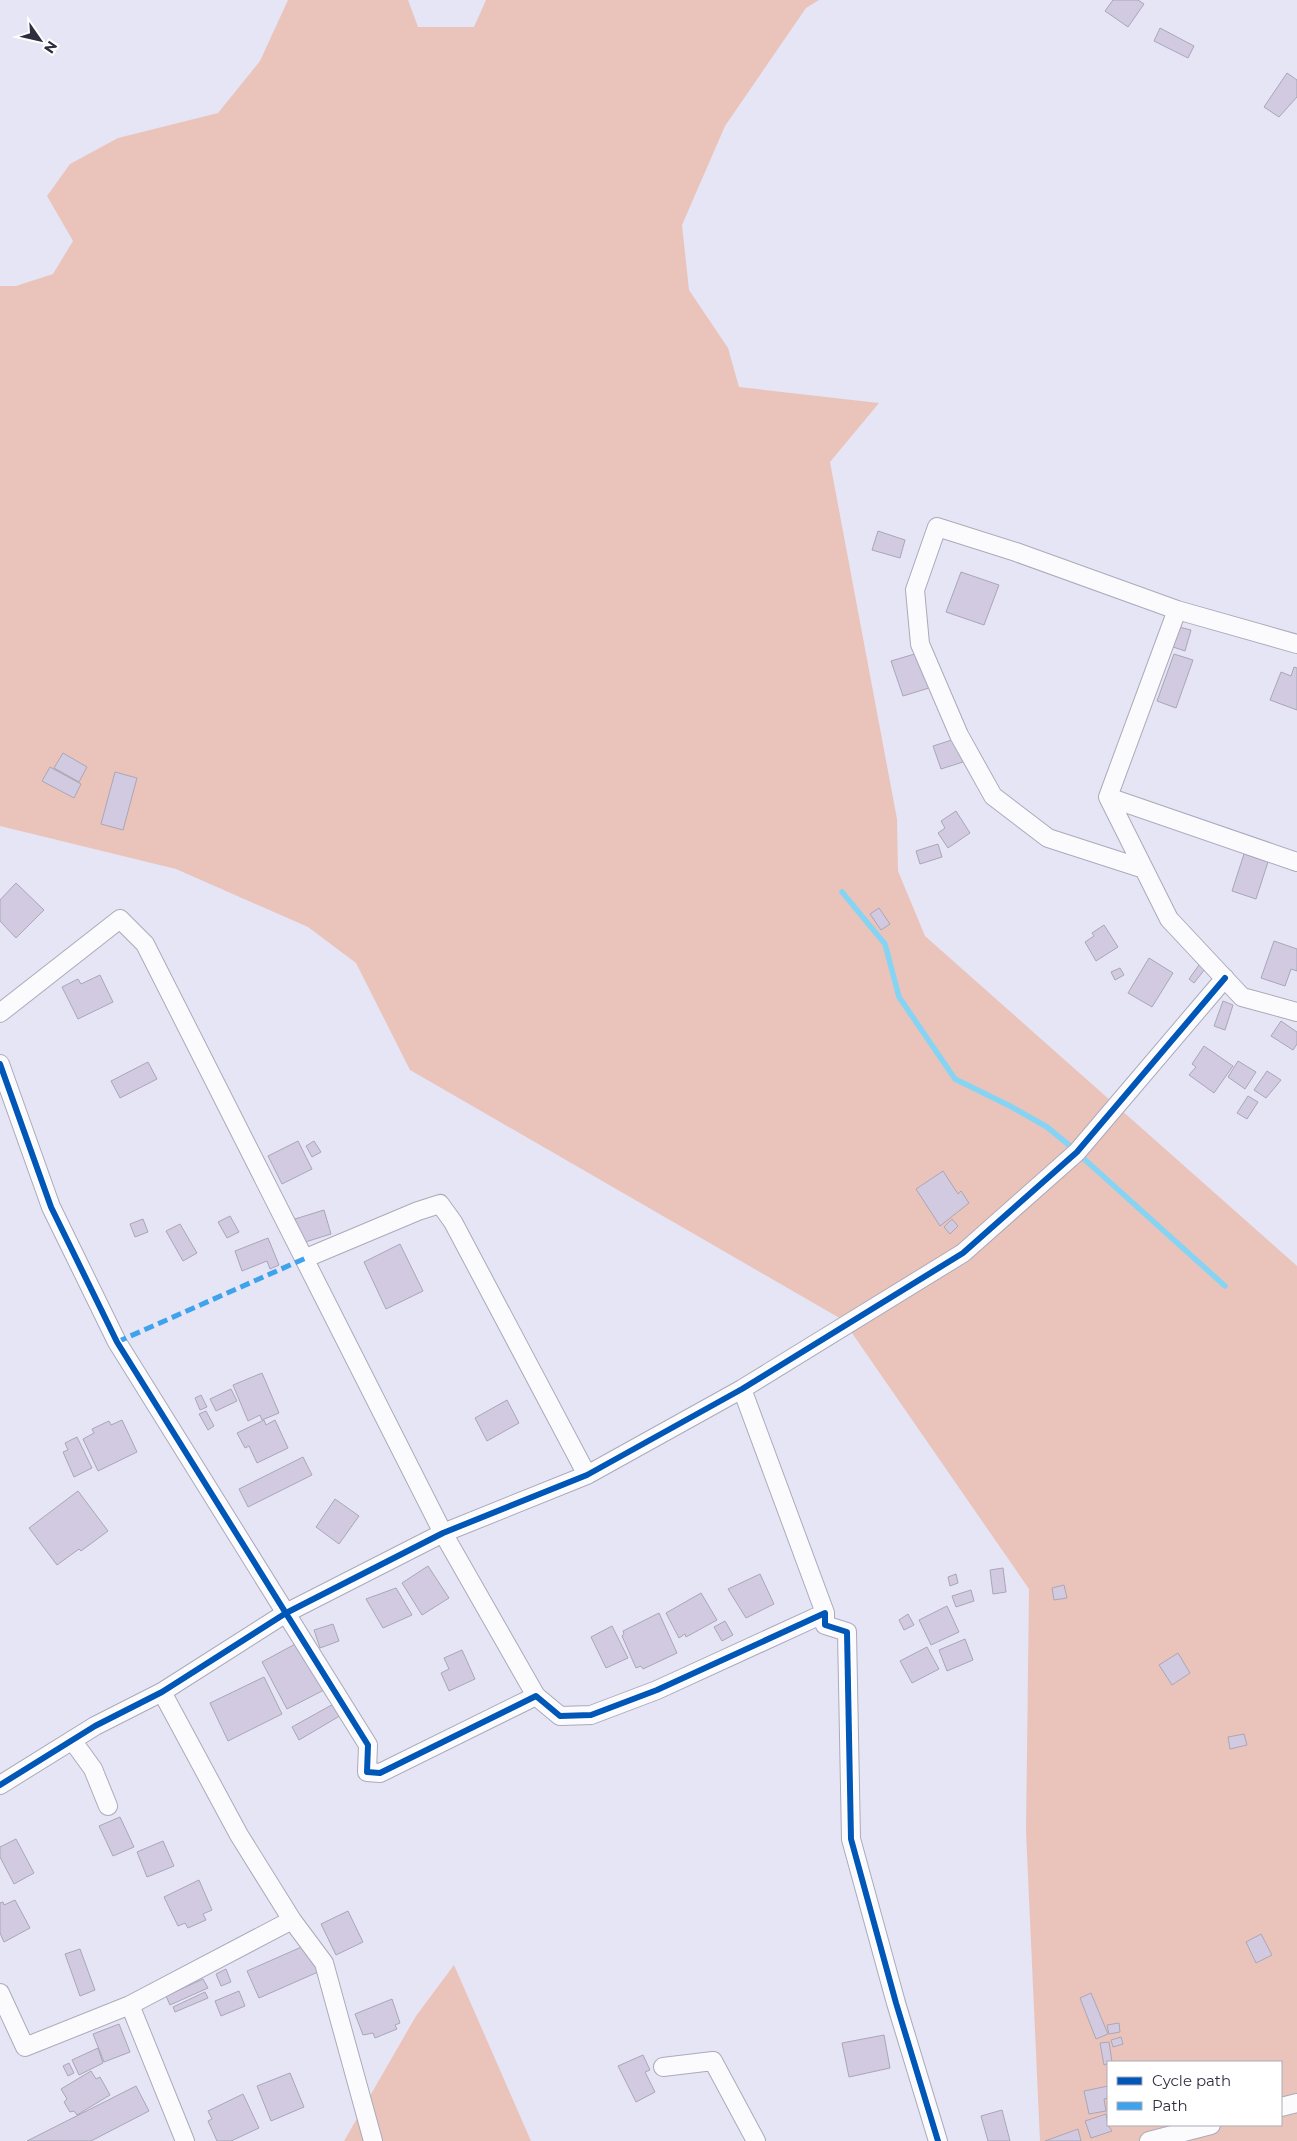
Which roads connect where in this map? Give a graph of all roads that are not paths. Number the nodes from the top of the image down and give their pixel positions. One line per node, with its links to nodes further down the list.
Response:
1 (1177, 610): 2 (street); 3 (street); 5 (street)
2 (1297, 644)
3 (1108, 797): 4 (street); 5 (street)
4 (1297, 862)
5 (1144, 869): 6 (street)
6 (1225, 978): 7 (street); 11 (street)
7 (1297, 1012)
8 (0, 1013): 10 (street)
9 (0, 1064): 14 (street)
10 (306, 1258): 12 (street); 13 (street)
11 (742, 1388): 12 (street); 15 (street)
12 (587, 1475): 13 (street)
13 (443, 1533): 14 (street); 17 (street)
14 (286, 1612): 16 (street); 17 (street)
15 (825, 1613): 17 (street); 31 (street)
16 (162, 1692): 18 (street); 21 (street)
17 (536, 1696)
18 (72, 1740): 19 (street); 20 (street)
19 (0, 1785)
20 (108, 1806)
21 (292, 1920): 23 (street); 29 (street)
22 (0, 1992): 23 (street)
23 (130, 2005): 28 (street)
24 (663, 2067): 30 (street)
25 (1297, 2103): 26 (street)
26 (1282, 2107)
27 (1207, 2126): 32 (street)
28 (185, 2141)
29 (373, 2141)
30 (756, 2141)
31 (938, 2141)
32 (1149, 2141)

